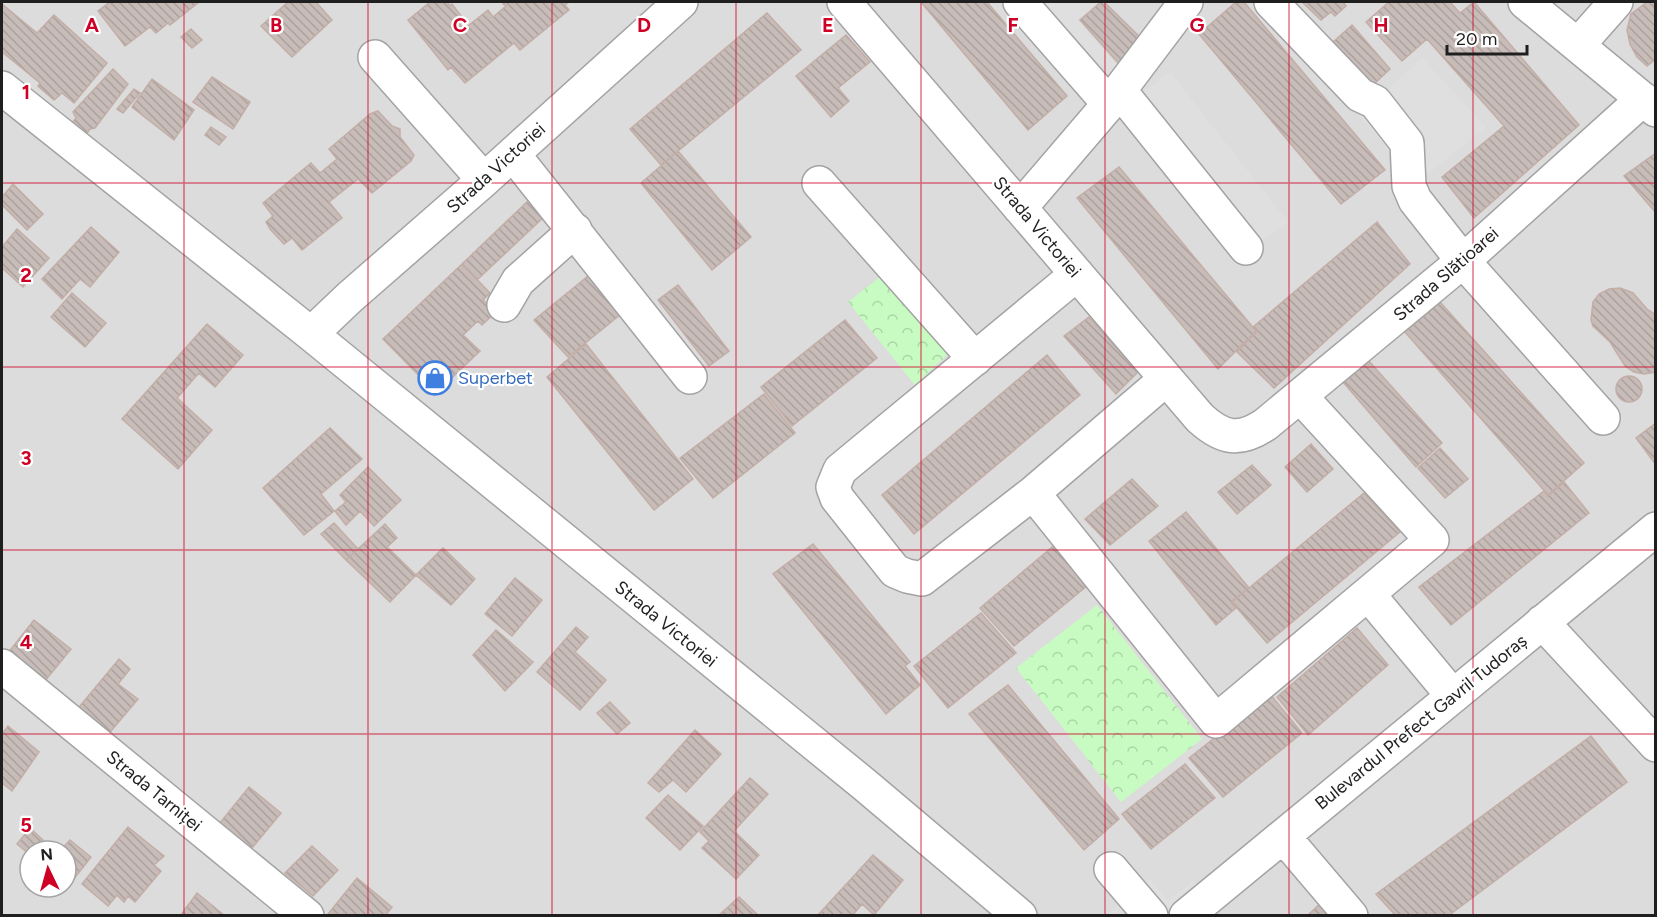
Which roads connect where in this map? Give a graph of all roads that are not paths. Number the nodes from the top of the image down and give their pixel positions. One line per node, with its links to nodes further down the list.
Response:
1 (844, 2): 16 (street, Strada Victoriei)
2 (1020, 2): 11 (street)
3 (1186, 2): 11 (street)
4 (1271, 2): 19 (street)
5 (1525, 2): 8 (street)
6 (1616, 2): 8 (street)
7 (663, 8): 13 (street, Strada Victoriei)
8 (1578, 45): 12 (street)
9 (375, 57): 14 (street)
10 (2, 88): 22 (street, Strada Victoriei)
11 (1115, 98): 16 (street); 18 (street)
12 (1649, 105): 19 (street, Strada Slătioarei)
13 (513, 154): 14 (street, Strada Victoriei); 17 (street)
14 (484, 180): 22 (street, Strada Victoriei)
15 (819, 183): 23 (street)
16 (1020, 208): 20 (street, Strada Victoriei)
17 (575, 230): 21 (street); 24 (street)
18 (1246, 248)
19 (1463, 261): 26 (street, Strada Slătioarei); 27 (street)
20 (1077, 274): 23 (street); 25 (street, Strada Victoriei)
21 (504, 305)
22 (311, 334): 39 (street, Strada Victoriei)
23 (975, 359): 29 (street)
24 (690, 377)
25 (1166, 379): 28 (street, Strada Victoriei); 29 (street)
26 (1300, 396): 28 (street, Strada Slătioarei); 31 (street)
27 (1603, 418)
28 (1241, 436)
29 (1033, 493): 31 (street)
30 (1656, 529): 32 (street, Bulevardul Prefect Gavril Tudoraș)
31 (1368, 594): 34 (street)
32 (1542, 622): 34 (street, Bulevardul Prefect Gavril Tudoraș); 35 (street)
33 (2, 666): 38 (street, Strada Tarniței)
34 (1453, 696): 36 (street, Bulevardul Prefect Gavril Tudoraș)
35 (1656, 745)
36 (1283, 836): 41 (street, Bulevardul Prefect Gavril Tudoraș); 42 (street)
37 (1111, 869): 40 (street)
38 (307, 915)
39 (1020, 915)
40 (1151, 915)
41 (1186, 915)
42 (1351, 915)

